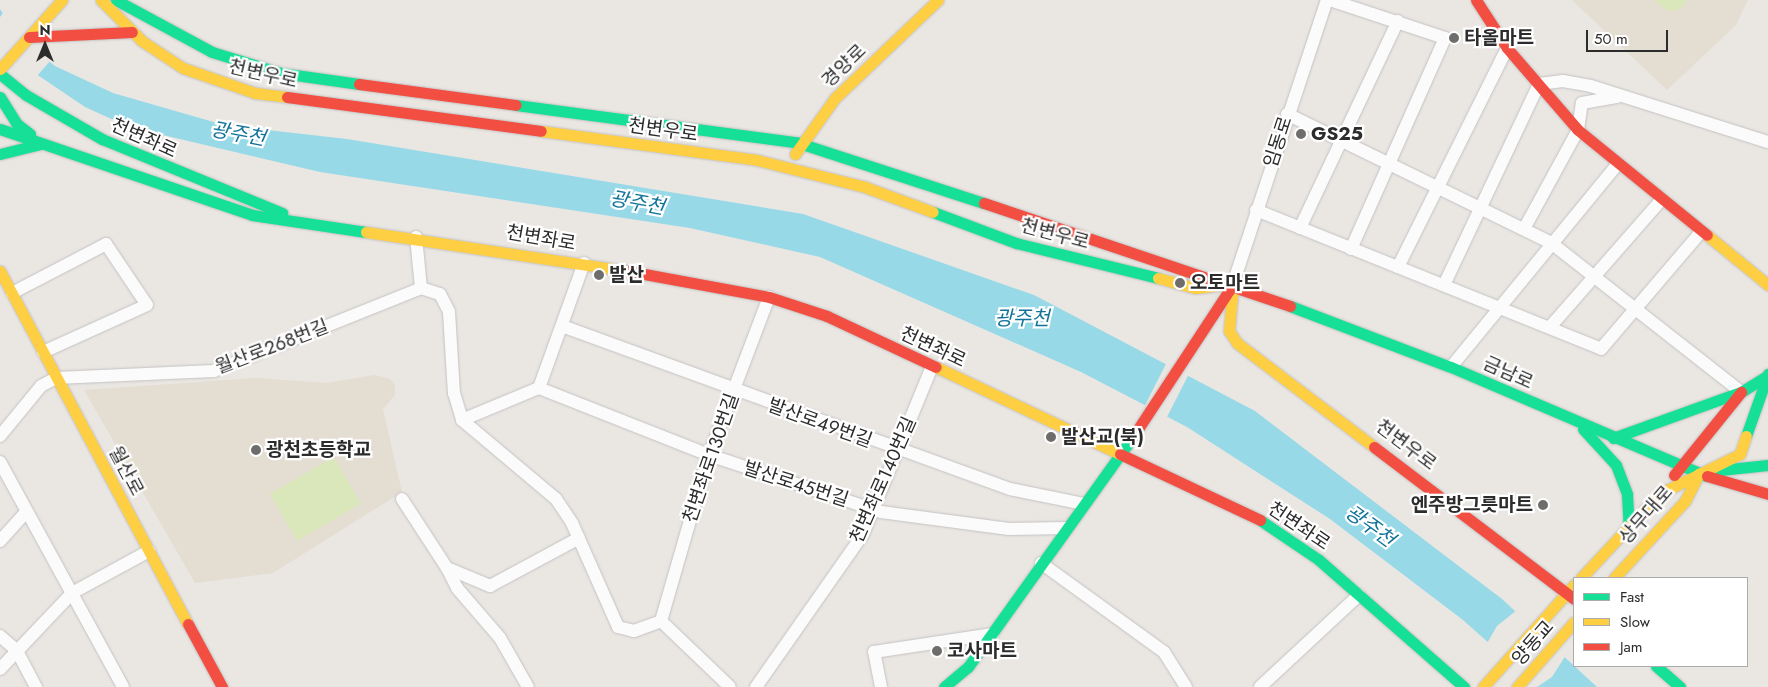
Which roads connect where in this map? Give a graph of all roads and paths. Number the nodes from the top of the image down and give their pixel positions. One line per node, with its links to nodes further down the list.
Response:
1 (49, 0): 8 (street)
2 (62, 0): 8 (street)
3 (101, 0): 10 (street, 천변우로)
4 (116, 0): 23 (street, 천변우로)
5 (938, 0): 23 (street, 경양로)
6 (1328, 0): 9 (street); 18 (street, 임동로)
7 (1476, 0): 12 (street)
8 (50, 13): 11 (street)
9 (1398, 21): 21 (street); 26 (street)
10 (132, 32): 11 (street); 28 (street, 천변우로)
11 (29, 37): 13 (street)
12 (1507, 48): 15 (street); 29 (street)
13 (0, 69)
14 (0, 74): 33 (street, 천변좌로)
15 (1539, 84): 16 (street); 20 (street); 31 (street)
16 (1625, 96): 20 (street); 22 (street)
17 (0, 97): 24 (street)
18 (1287, 114): 21 (street); 32 (street, 임동로)
19 (0, 128): 24 (street, 천변좌로)
20 (1578, 130): 27 (street); 35 (street)
21 (1341, 140): 26 (street); 34 (street)
22 (1768, 142)
23 (799, 143): 28 (street, 경양로); 44 (street, 천변우로)
24 (43, 144): 25 (street); 33 (street, 천변좌로)
25 (0, 154)
26 (1389, 164): 29 (street); 39 (street)
27 (1618, 164): 30 (street); 38 (street)
28 (790, 168): 44 (street, 천변우로)
29 (1436, 186): 31 (street); 41 (street)
30 (1661, 200): 36 (street); 43 (street)
31 (1482, 209): 35 (street); 45 (street)
32 (1256, 210): 34 (street); 44 (street, 임동로)
33 (312, 227): 37 (street, 천변좌로)
34 (1300, 228): 39 (street)
35 (1524, 229): 38 (street)
36 (1700, 232): 46 (street); 51 (street)
37 (416, 237): 40 (street, 천변좌로); 47 (street)
38 (1550, 242): 43 (street); 50 (street)
39 (1351, 248): 41 (street)
40 (584, 263): 49 (street, 천변좌로); 52 (street)
41 (1398, 267): 45 (street)
42 (0, 271): 48 (street, 월산로)
43 (1593, 276): 51 (street); 53 (street)
44 (1233, 284): 56 (street, 금남로); 69 (street); 91 (street, 천변우로)
45 (1444, 285): 50 (street)
46 (1768, 286)
47 (421, 288): 58 (street, 월산로268번길); 63 (street)
48 (12, 293): 54 (street, 월산로); 54 (street)
49 (770, 298): 55 (street, 천변좌로); 60 (street, 천변좌로130번길)
50 (1498, 305): 53 (street); 56 (street)
51 (1634, 307): 53 (street); 61 (street)
52 (562, 326): 59 (street); 60 (street, 발산로49번길)
53 (1550, 327)
54 (43, 352): 58 (street, 월산로)
55 (932, 367): 68 (street, 천변좌로140번길); 69 (street, 천변좌로)
56 (1451, 367): 65 (street, 금남로)
57 (1768, 374): 61 (street); 62 (street)
58 (56, 378): 66 (street); 85 (street, 월산로)
59 (539, 388): 63 (street); 70 (street, 발산로45번길)
60 (733, 392): 68 (street, 발산로49번길); 70 (street, 천변좌로130번길)
61 (1742, 392): 67 (street); 73 (street)
62 (1760, 401): 64 (street); 74 (street)
63 (462, 420): 83 (street)
64 (1768, 422)
65 (1577, 423): 67 (street, 금남로); 82 (street, 상무대로)
66 (0, 436)
67 (1613, 438): 73 (street, 금남로)
68 (896, 450): 78 (street, 발산로49번길); 79 (street, 천변좌로140번길)
69 (1122, 454): 78 (street); 92 (street, 천변좌로)
70 (709, 455): 79 (street, 발산로45번길); 93 (street, 천변좌로130번길)
71 (0, 462): 80 (street)
72 (1768, 465): 74 (street)
73 (1681, 466): 74 (street, 금남로); 75 (street)
74 (1699, 473): 75 (street, 상무대로); 76 (street, 금남로); 89 (street, 상무대로)
75 (1659, 494): 82 (street, 상무대로)
76 (1768, 494)
77 (402, 499): 87 (street)
78 (1084, 504): 81 (street)
79 (873, 510): 81 (street, 발산로45번길); 105 (street, 천변좌로140번길)
80 (26, 512): 84 (street); 90 (street)
81 (1066, 528): 86 (street)
82 (1628, 529): 88 (street, 상무대로)
83 (579, 538): 87 (street); 93 (street)
84 (0, 541)
85 (149, 551): 90 (street); 102 (street, 월산로)
86 (1041, 563): 95 (street); 108 (street)
87 (446, 568): 103 (street)
88 (1582, 577)
89 (1615, 577)
90 (72, 593): 97 (street); 101 (street)
91 (1572, 593): 111 (street)
92 (1359, 595): 109 (street); 110 (street, 천변좌로)
93 (661, 621): 104 (street)
94 (1573, 623): 112 (street, 양동교)
95 (993, 634): 106 (street); 107 (street)
96 (0, 636): 97 (street)
97 (17, 651): 99 (street); 100 (street)
98 (1657, 667): 113 (street)
99 (0, 669)
100 (36, 687)
101 (123, 687)
102 (222, 687)
103 (528, 687)
104 (730, 687)
105 (756, 687)
106 (881, 687)
107 (944, 687)
108 (1186, 687)
109 (1260, 687)
110 (1464, 687)
111 (1484, 687)
112 (1517, 687)
113 (1680, 687)

